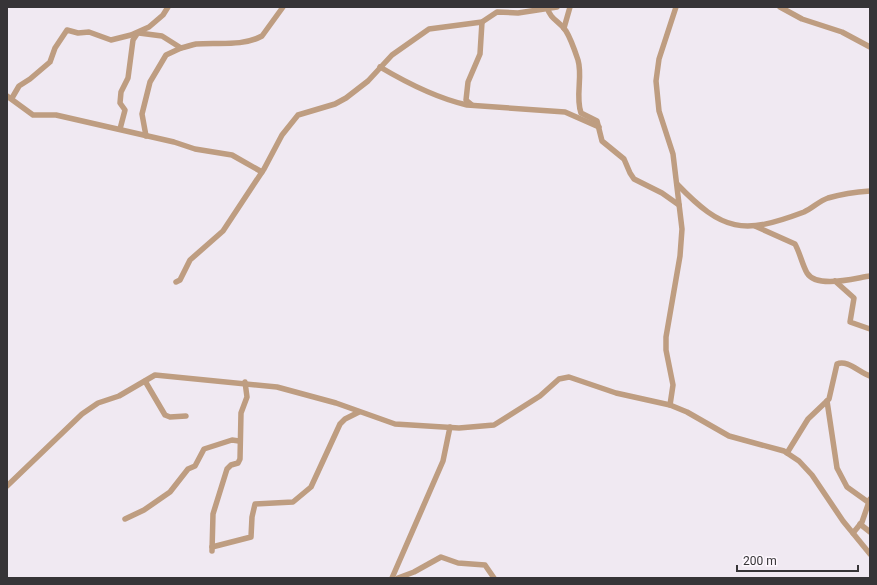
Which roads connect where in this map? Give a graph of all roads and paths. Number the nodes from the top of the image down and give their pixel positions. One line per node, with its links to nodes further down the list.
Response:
1 (168, 7): 12 (street)
2 (283, 7): 14 (street)
3 (524, 7): 9 (street)
4 (558, 7): 8 (street)
5 (570, 7): 11 (street)
6 (676, 7): 22 (street)
7 (780, 7): 13 (street)
8 (547, 8): 9 (street); 11 (street)
9 (521, 13): 10 (street)
10 (482, 22): 15 (street); 17 (street)
11 (564, 28): 18 (street)
12 (138, 33): 14 (street); 16 (street); 19 (street)
13 (870, 47)
14 (181, 48): 20 (street)
15 (380, 67): 17 (street); 21 (street)
16 (10, 97): 19 (street)
17 (472, 105): 18 (street)
18 (599, 126): 24 (street)
19 (120, 129): 20 (street)
20 (146, 136): 21 (street)
21 (262, 172): 28 (street)
22 (677, 184): 24 (street); 25 (street)
23 (870, 191): 25 (street)
24 (679, 205): 34 (street)
25 (755, 226): 27 (street)
26 (870, 276): 27 (street)
27 (835, 281): 29 (street)
28 (176, 282)
29 (870, 329)
30 (869, 374): 33 (street)
31 (145, 381): 32 (street); 36 (street); 40 (street)
32 (245, 382): 35 (street); 38 (street)
33 (827, 401): 39 (street); 41 (street)
34 (670, 405): 37 (street); 39 (street)
35 (359, 412): 37 (street); 38 (street)
36 (186, 416)
37 (450, 427): 47 (street)
38 (239, 440): 42 (street)
39 (788, 453): 45 (street)
40 (7, 486)
41 (869, 500): 43 (street)
42 (125, 519)
43 (860, 524): 44 (street); 45 (street)
44 (870, 532)
45 (853, 533): 46 (street)
46 (870, 554)
47 (392, 578)
48 (398, 578): 49 (street)
49 (494, 578)

